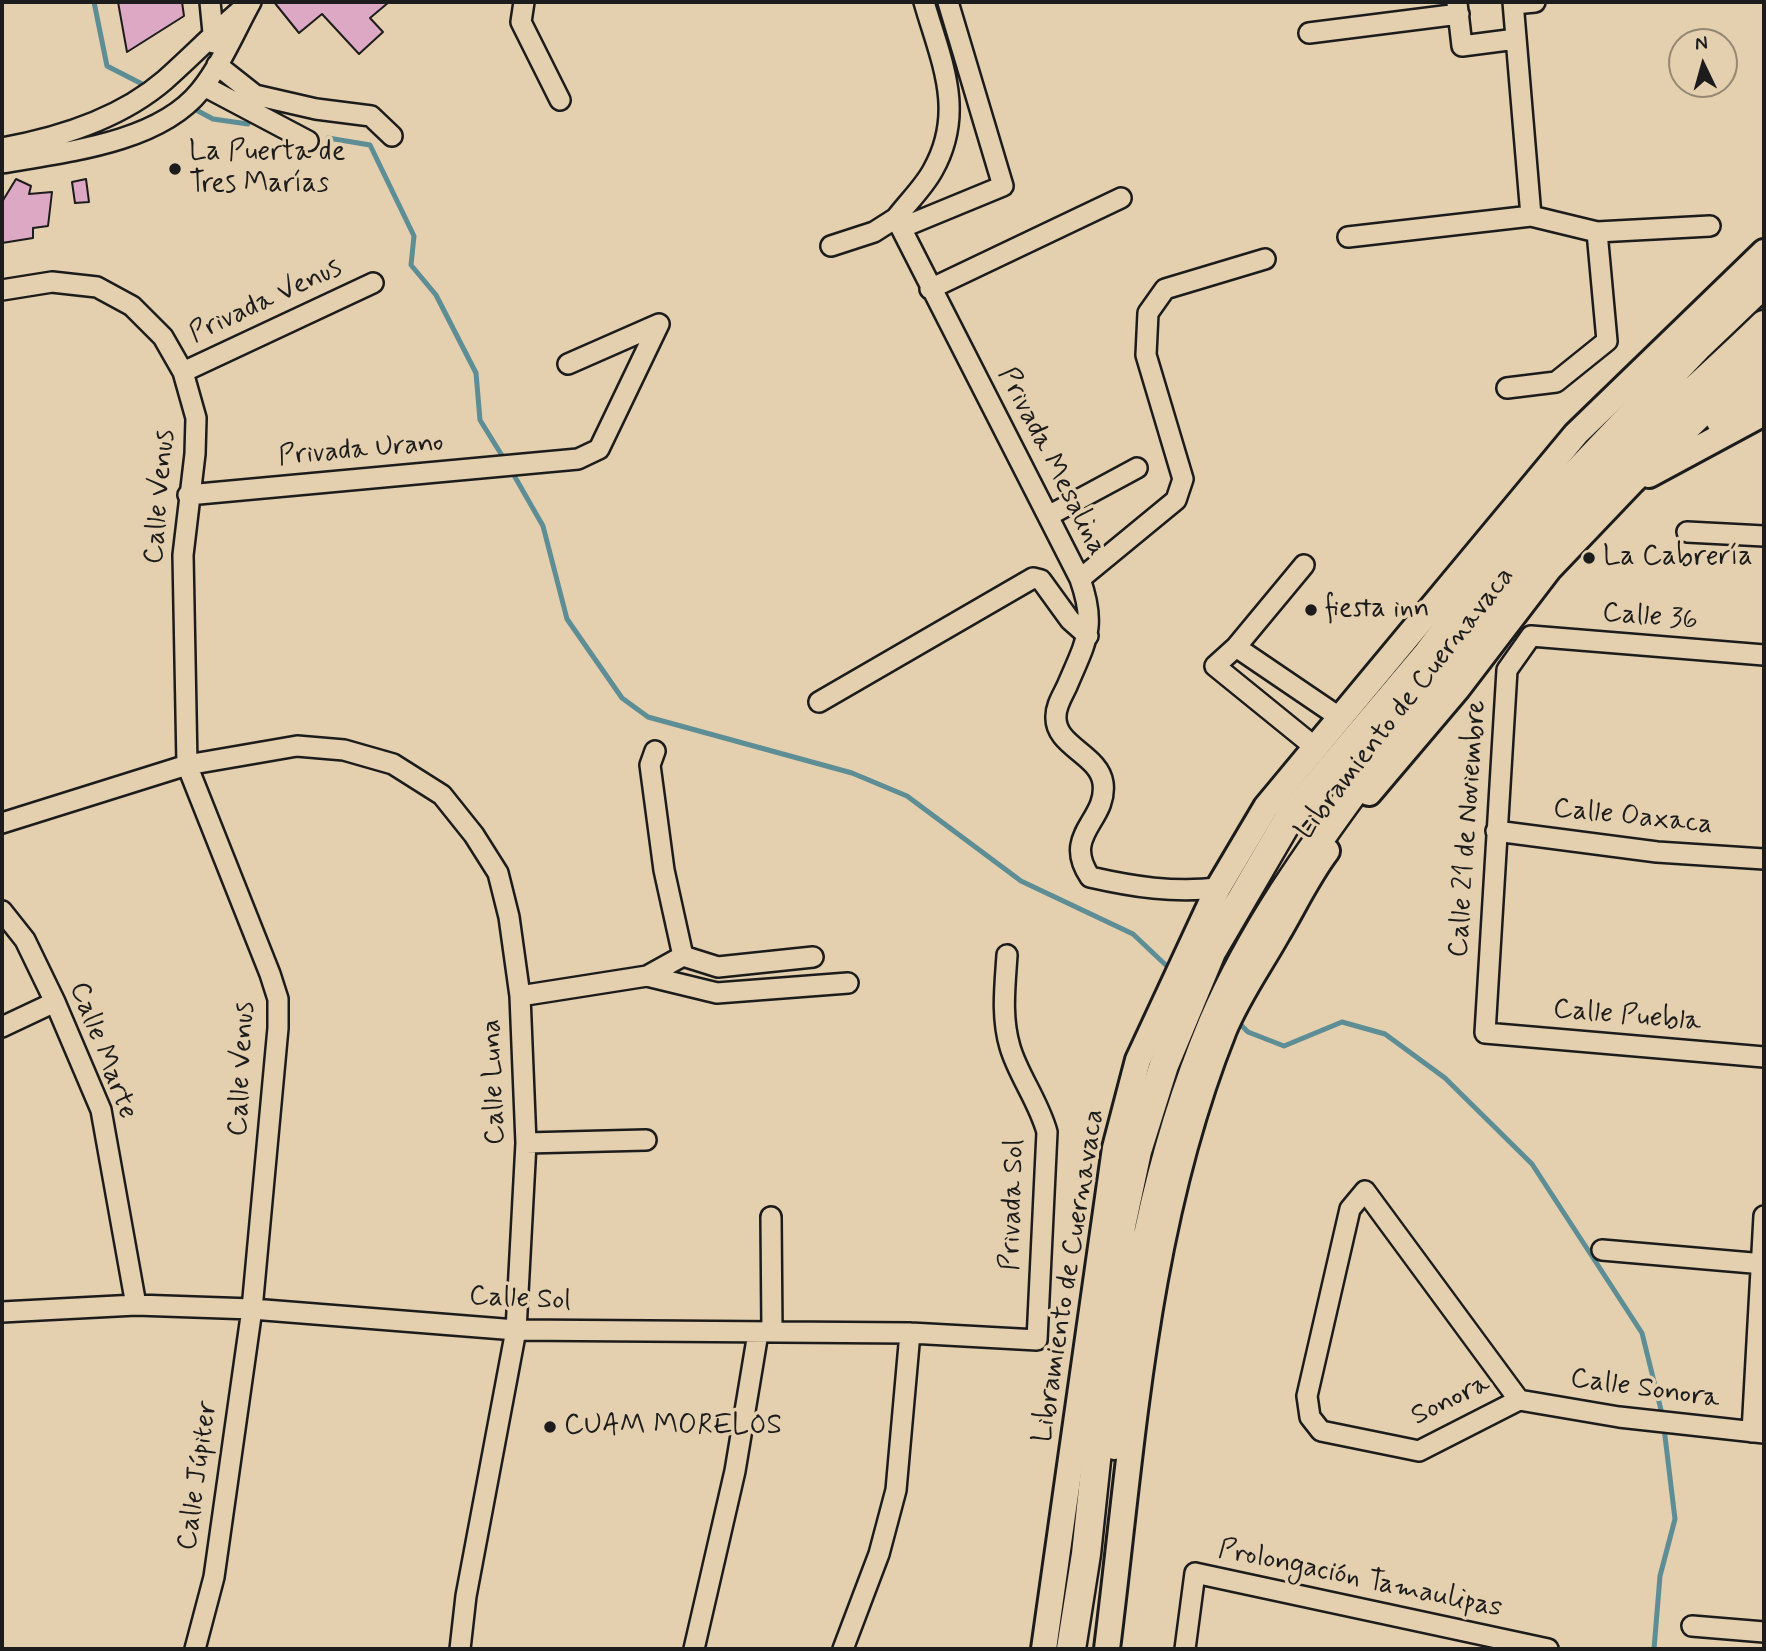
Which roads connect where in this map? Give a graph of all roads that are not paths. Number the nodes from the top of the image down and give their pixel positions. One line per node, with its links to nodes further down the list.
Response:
1 (210, 2): 10 (street)
2 (251, 2): 10 (street); 12 (street)
3 (524, 2): 15 (street)
4 (924, 2): 26 (street)
5 (947, 2): 26 (street)
6 (1535, 2): 7 (street)
7 (1514, 3): 11 (street)
8 (1458, 8): 9 (street); 11 (street)
9 (1309, 33)
10 (213, 34): 12 (street); 13 (street)
11 (1516, 39): 25 (street)
12 (217, 65): 14 (street); 17 (street)
13 (164, 82): 16 (street); 18 (street)
14 (204, 86): 17 (street); 18 (street)
15 (560, 100)
16 (131, 103): 19 (street); 22 (street)
17 (251, 103): 20 (street); 21 (street)
18 (187, 105): 19 (street)
19 (146, 131): 23 (street)
20 (392, 136)
21 (308, 141)
22 (2, 148)
23 (2, 163)
24 (1121, 198): 36 (street)
25 (1531, 216): 28 (street); 30 (street)
26 (898, 223): 31 (street); 36 (street, Privada Mesalina)
27 (1710, 226): 28 (street)
28 (1597, 232): 43 (street)
29 (1764, 232): 39 (main road)
30 (1348, 237)
31 (831, 246)
32 (1764, 252): 59 (main road, Libramiento de Cuernavaca)
33 (1265, 259): 53 (street)
34 (1764, 283): 68 (highway)
35 (373, 284): 42 (street, Privada Venus)
36 (930, 289): 49 (street, Privada Mesalina)
37 (2, 290): 42 (street, Calle Venus)
38 (1764, 325): 74 (highway)
39 (1640, 354)
40 (1764, 354): 47 (main road, Libramiento de Cuernavaca)
41 (568, 364): 48 (street, Privada Urano)
42 (183, 372): 48 (street, Calle Venus)
43 (1507, 388)
44 (1763, 393): 45 (main road); 47 (main road)
45 (1719, 422)
46 (1137, 468): 49 (street)
47 (1632, 482): 74 (main road, Libramiento de Cuernavaca)
48 (188, 495): 62 (street, Calle Venus)
49 (1048, 516): 53 (street, Privada Mesalina)
50 (1687, 532): 51 (street)
51 (1764, 536)
52 (1304, 565): 56 (street)
53 (1080, 579): 54 (street, Privada Mesalina)
54 (1088, 636): 58 (street); 66 (street, Privada Mesalina)
55 (1531, 636): 57 (street, Calle 36); 64 (street, Calle 21 de Noviembre)
56 (1236, 646): 59 (street); 60 (street)
57 (1764, 655)
58 (819, 702)
59 (1342, 719): 60 (main road, Libramiento de Cuernavaca)
60 (1317, 748): 66 (main road, Libramiento de Cuernavaca)
61 (655, 751): 70 (street)
62 (187, 765): 63 (street); 75 (street, Calle Luna); 89 (street, Calle Venus)
63 (2, 823)
64 (1496, 831): 65 (street, Calle Oaxaca); 80 (street, Calle 21 de Noviembre)
65 (1764, 859)
66 (1217, 888): 68 (main road, Libramiento de Cuernavaca)
67 (2, 911): 77 (street, Calle Marte)
68 (1202, 947): 76 (highway)
69 (1007, 955): 94 (street, Privada Sol)
70 (683, 956): 71 (street); 72 (street)
71 (813, 957)
72 (647, 976): 73 (street); 75 (street)
73 (848, 984)
74 (1236, 990): 78 (highway)
75 (520, 996): 83 (street, Calle Luna)
76 (1178, 1000): 103 (main road, Libramiento de Cuernavaca); 104 (highway)
77 (55, 1002): 79 (street); 88 (street, Calle Marte)
78 (1219, 1026): 105 (highway); 106 (main road)
79 (2, 1027)
80 (1485, 1033): 81 (street, Calle Puebla)
81 (1764, 1057)
82 (646, 1140): 83 (street)
83 (526, 1143): 91 (street, Calle Luna)
84 (1764, 1216): 87 (street)
85 (771, 1217): 92 (street)
86 (1602, 1250): 87 (street)
87 (1763, 1264): 96 (street)
88 (136, 1305): 89 (street, Calle Sol); 90 (street, Calle Sol)
89 (252, 1309): 91 (street, Calle Sol); 99 (street, Calle Júpiter)
90 (2, 1312)
91 (516, 1330): 92 (street, Calle Sol); 100 (street, Calle Luna)
92 (765, 1333): 93 (street, Calle Sol); 101 (street)
93 (909, 1333): 94 (street, Calle Sol); 102 (street)
94 (1037, 1340)
95 (1519, 1399): 95 (street, Sonora); 96 (street, Calle Sonora)
96 (1758, 1432)
97 (1692, 1626): 98 (street)
98 (1764, 1632)
99 (195, 1649)
100 (460, 1649)
101 (694, 1649)
102 (843, 1649)
103 (1044, 1649)
104 (1071, 1649)
105 (1091, 1649)
106 (1107, 1649)
107 (1185, 1649): 108 (street, Prolongación Tamaulipas)
108 (1548, 1649)

